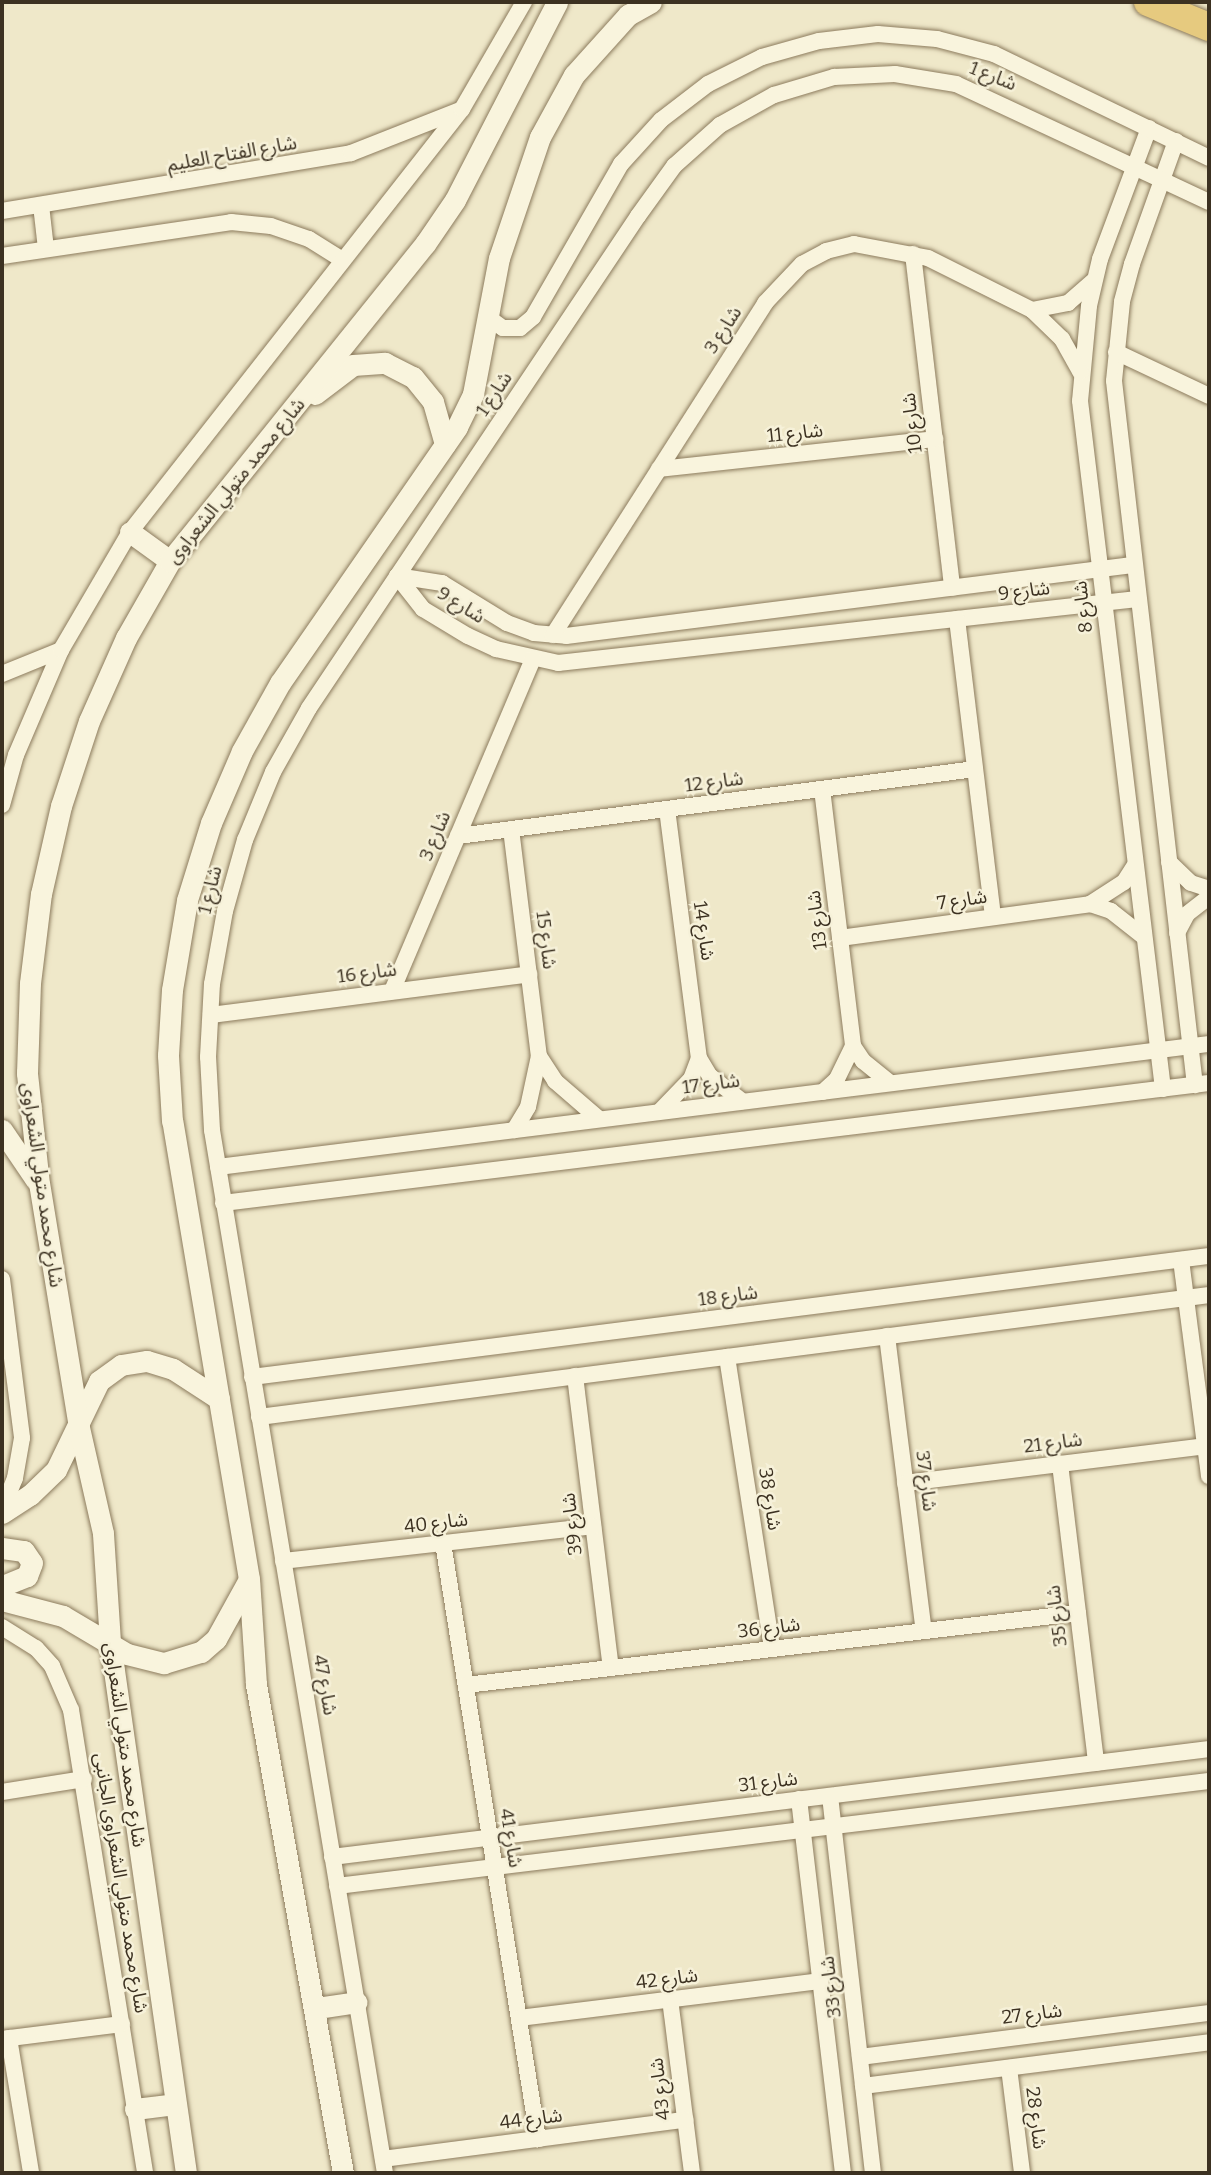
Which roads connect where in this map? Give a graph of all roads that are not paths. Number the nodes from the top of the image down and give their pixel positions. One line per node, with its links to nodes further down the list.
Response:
1 (524, 2): 6 (street)
2 (557, 2): 25 (street, شارع محمد متولي الشعراوى)
3 (651, 2): 20 (street)
4 (1147, 2): 5 (highway)
5 (1209, 27)
6 (462, 109): 13 (street, شارع الفتاح العليم); 18 (street)
7 (1149, 128): 8 (street, شارع 1); 10 (street, شارع 8); 20 (street, شارع 1)
8 (1176, 141): 9 (street, شارع 1); 11 (street)
9 (1209, 158)
10 (1133, 165): 11 (street, شارع 1); 19 (street, شارع 8); 33 (street, شارع 1)
11 (1162, 179): 12 (street, شارع 1); 22 (street)
12 (1209, 202)
13 (41, 205): 14 (street, شارع الفتاح العليم); 15 (street)
14 (2, 211)
15 (46, 249): 17 (street); 18 (street)
16 (913, 254): 21 (street, شارع 3); 26 (street, شارع 10); 28 (street, شارع 3)
17 (2, 256)
18 (343, 260): 29 (street)
19 (1095, 279): 21 (street); 23 (street, شارع 8)
20 (490, 309): 27 (street)
21 (1032, 310): 23 (street, شارع 3)
22 (1116, 352): 24 (street); 31 (street)
23 (1081, 375): 32 (street, شارع 8)
24 (1209, 396)
25 (288, 414): 27 (street); 30 (street, شارع محمد متولي الشعراوى)
26 (935, 439): 28 (street, شارع 11); 34 (street, شارع 10)
27 (445, 444): 89 (street)
28 (659, 469): 38 (street, شارع 3)
29 (130, 532): 30 (street); 39 (street)
30 (170, 561): 78 (street, شارع محمد متولي الشعراوى)
31 (1133, 565): 32 (street, شارع 9); 35 (street)
32 (1100, 569): 34 (street, شارع 9); 36 (street, شارع 8)
33 (397, 576): 38 (street, شارع 9); 40 (street, شارع 9); 61 (street, شارع 1)
34 (953, 588): 38 (street, شارع 9)
35 (1137, 599): 36 (street, شارع 9); 50 (street)
36 (1104, 603): 37 (street, شارع 9); 51 (street, شارع 8)
37 (957, 619): 40 (street, شارع 9); 44 (street)
38 (553, 635)
39 (61, 650): 41 (street); 43 (street)
40 (533, 659): 49 (street, شارع 3)
41 (2, 674)
42 (2, 745): 43 (street)
43 (16, 755): 46 (street)
44 (975, 769): 45 (street, شارع 12); 55 (street)
45 (822, 789): 47 (street, شارع 12); 58 (street, شارع 13)
46 (2, 805)
47 (667, 809): 48 (street, شارع 12); 67 (street, شارع 14)
48 (512, 829): 49 (street, شارع 12); 59 (street, شارع 15)
49 (458, 836): 60 (street, شارع 3)
50 (1168, 860): 52 (street); 56 (street)
51 (1135, 865): 54 (street, شارع 7); 57 (street, شارع 8)
52 (1209, 889)
53 (1209, 897): 56 (street)
54 (1090, 904): 55 (street, شارع 7); 57 (street)
55 (993, 917): 58 (street, شارع 7)
56 (1177, 933): 64 (street)
57 (1144, 937): 65 (street, شارع 8)
58 (840, 938): 63 (street, شارع 13)
59 (529, 974): 60 (street, شارع 16); 66 (street, شارع 15)
60 (392, 991): 61 (street, شارع 16)
61 (211, 1015): 77 (street, شارع 1)
62 (1209, 1044): 64 (street, شارع 17)
63 (853, 1046): 68 (street); 71 (street)
64 (1190, 1046): 65 (street, شارع 17); 69 (street)
65 (1158, 1050): 68 (street, شارع 17); 70 (street, شارع 8)
66 (539, 1056): 74 (street, شارع 15); 76 (street, شارع 15)
67 (699, 1058): 72 (street); 73 (street)
68 (890, 1083): 71 (street, شارع 17)
69 (1202, 1084): 70 (street)
70 (1163, 1089): 79 (street)
71 (823, 1092): 72 (street, شارع 17)
72 (742, 1101): 73 (street, شارع 17)
73 (659, 1112): 74 (street, شارع 17)
74 (600, 1119): 76 (street, شارع 17)
75 (2, 1130): 78 (street)
76 (514, 1130): 77 (street, شارع 17)
77 (218, 1167): 79 (street, شارع 1)
78 (39, 1184): 91 (street, شارع محمد متولي الشعراوى)
79 (223, 1203): 88 (street, شارع 47)
80 (1209, 1256): 81 (street, شارع 18)
81 (1181, 1260): 84 (street); 88 (street, شارع 18)
82 (2, 1279): 96 (street)
83 (1209, 1295): 84 (street)
84 (1186, 1298): 85 (street); 92 (street)
85 (887, 1336): 86 (street); 95 (street, شارع 37)
86 (727, 1357): 87 (street); 108 (street, شارع 38)
87 (575, 1376): 90 (street); 97 (street, شارع 39)
88 (252, 1377): 90 (street, شارع 47)
89 (219, 1399): 91 (street); 101 (street)
90 (259, 1417): 100 (street, شارع 47)
91 (79, 1427): 96 (street); 107 (street, شارع محمد متولي الشعراوى)
92 (1205, 1446): 93 (street, شارع 21); 94 (street)
93 (1060, 1464): 95 (street, شارع 21); 104 (street, شارع 35)
94 (1209, 1476)
95 (905, 1483): 106 (street, شارع 37)
96 (2, 1512)
97 (593, 1526): 98 (street, شارع 40); 109 (street, شارع 39)
98 (443, 1543): 100 (street, شارع 40); 110 (street, شارع 41)
99 (2, 1548): 102 (street)
100 (283, 1561): 121 (street, شارع 47)
101 (249, 1579): 107 (street); 127 (street)
102 (2, 1586)
103 (2, 1600): 107 (street)
104 (1078, 1613): 106 (street, شارع 36); 112 (street, شارع 35)
105 (2, 1627): 113 (street, شارع محمد متولي الشعراوى الجانبى)
106 (924, 1631): 108 (street, شارع 36)
107 (110, 1642): 136 (street, شارع محمد متولي الشعراوى)
108 (772, 1649): 109 (street, شارع 36)
109 (611, 1668): 110 (street, شارع 36)
110 (466, 1685): 120 (street, شارع 41)
111 (1209, 1749): 112 (street, شارع 31)
112 (1096, 1763): 116 (street, شارع 31)
113 (84, 1779): 115 (street); 130 (street, شارع محمد متولي الشعراوى الجانبى)
114 (1209, 1781): 118 (street)
115 (2, 1792)
116 (830, 1796): 117 (street, شارع 31); 118 (street, شارع 33)
117 (799, 1800): 119 (street, شارع 33); 120 (street, شارع 31)
118 (833, 1826): 119 (street); 133 (street, شارع 33)
119 (803, 1830): 122 (street); 124 (street, شارع 33)
120 (490, 1837): 121 (street, شارع 31); 122 (street, شارع 41)
121 (332, 1857): 123 (street, شارع 47)
122 (495, 1867): 123 (street); 129 (street, شارع 41)
123 (337, 1886): 126 (street, شارع 47)
124 (820, 1981): 125 (street, شارع 42); 146 (street, شارع 33)
125 (670, 2000): 129 (street, شارع 42); 138 (street, شارع 43)
126 (357, 2003): 127 (street); 140 (street, شارع 47)
127 (317, 2008): 144 (street)
128 (1209, 2013): 133 (street, شارع 27)
129 (519, 2018): 139 (street, شارع 41)
130 (122, 2024): 131 (street); 137 (street, شارع محمد متولي الشعراوى الجانبى)
131 (5, 2039): 141 (street)
132 (1209, 2042): 134 (street)
133 (860, 2057): 135 (street, شارع 33)
134 (1009, 2068): 135 (street); 148 (street, شارع 28)
135 (863, 2086): 147 (street, شارع 33)
136 (175, 2104): 137 (street); 143 (street, شارع محمد متولي الشعراوى)
137 (135, 2109): 142 (street, شارع محمد متولي الشعراوى الجانبى)
138 (685, 2120): 139 (street, شارع 44); 145 (street, شارع 43)
139 (538, 2139): 140 (street, شارع 44)
140 (384, 2166)
141 (31, 2173)
142 (145, 2173)
143 (186, 2173)
144 (343, 2173)
145 (692, 2173)
146 (843, 2173)
147 (873, 2173)
148 (1022, 2173)

